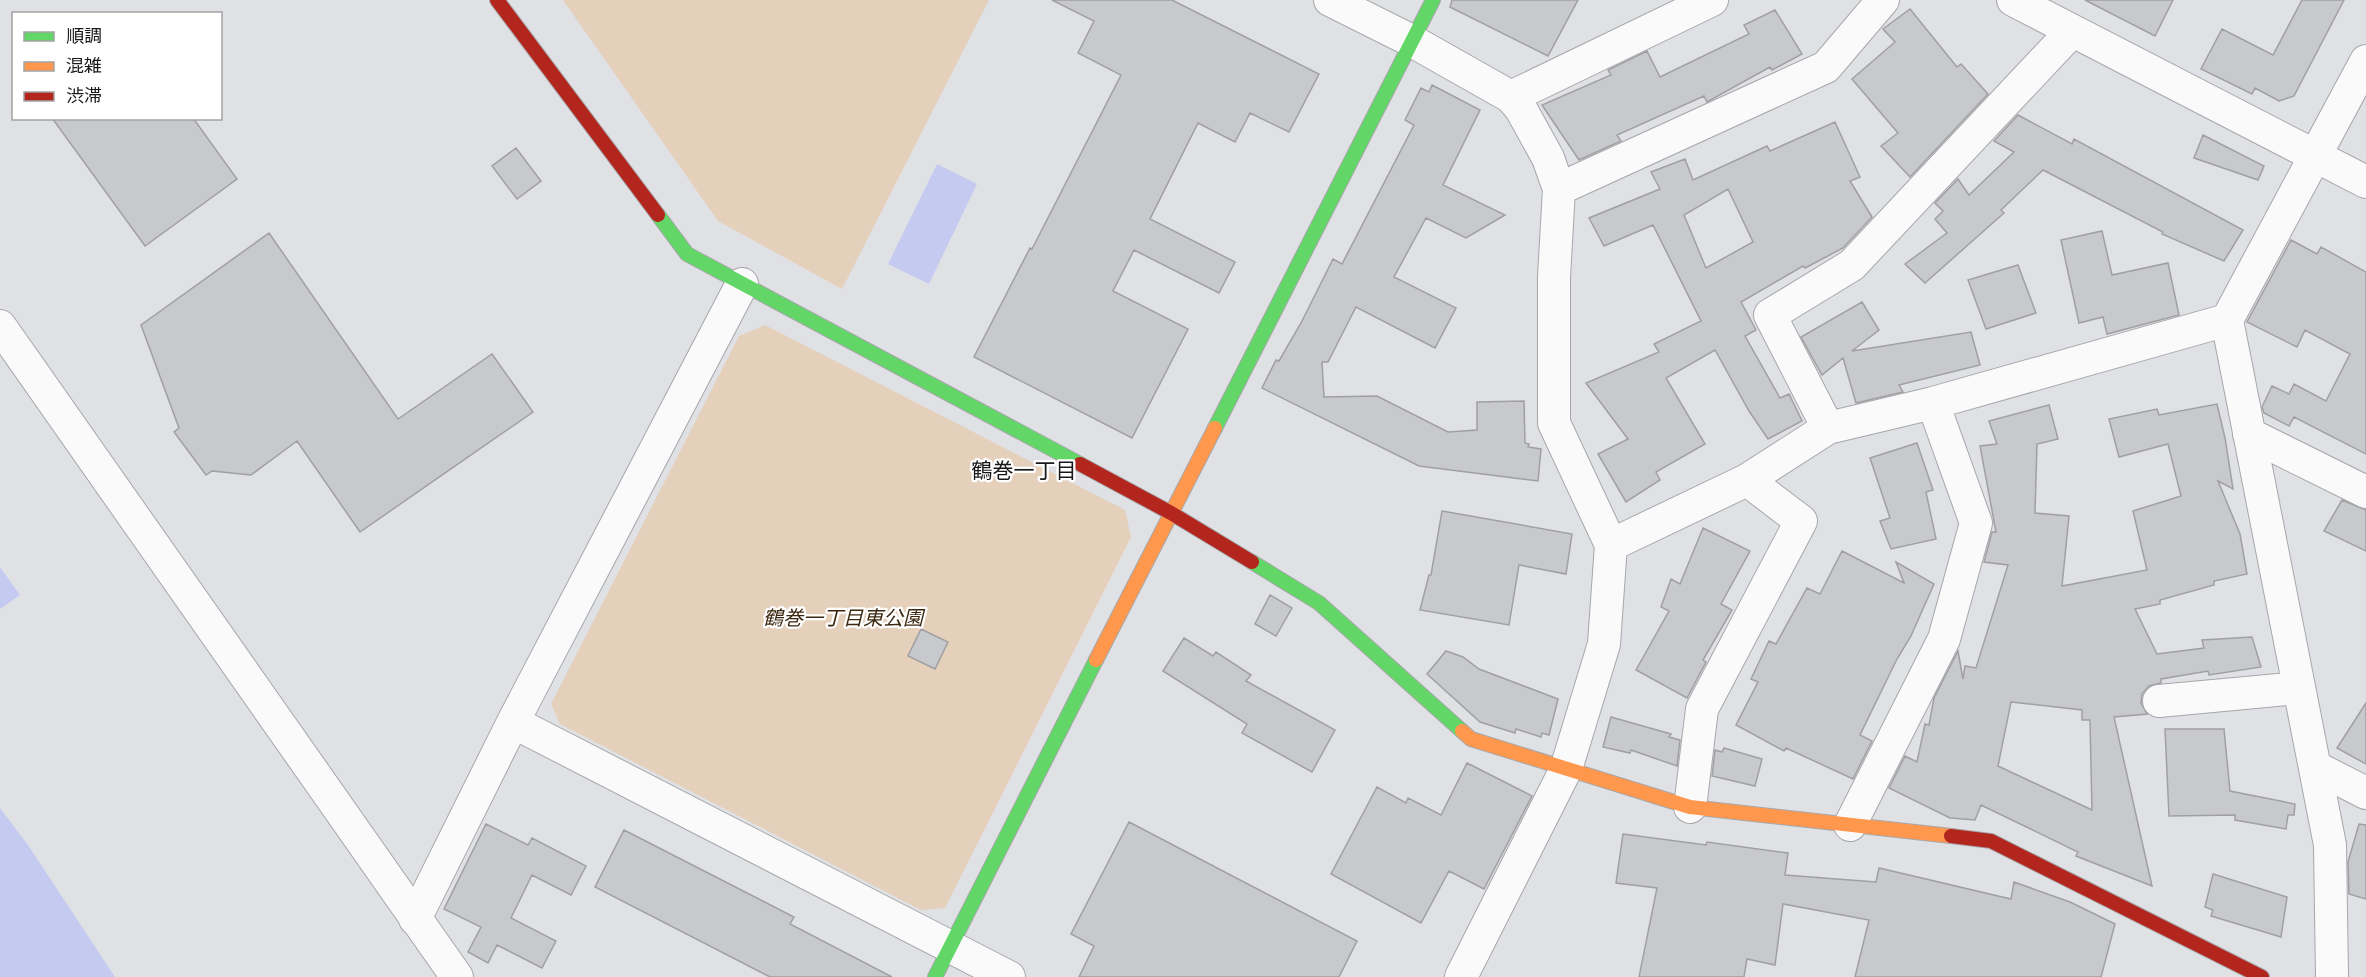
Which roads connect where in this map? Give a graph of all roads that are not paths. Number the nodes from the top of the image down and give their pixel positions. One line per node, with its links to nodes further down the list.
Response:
1 (497, 0): 14 (street)
2 (1330, 0): 8 (street)
3 (1433, 0): 8 (street)
4 (1712, 0): 10 (street)
5 (1883, 0): 13 (street)
6 (2013, 0): 7 (street)
7 (2072, 31): 11 (street); 18 (street)
8 (1412, 41): 10 (street); 22 (street)
9 (2366, 60): 11 (street)
10 (1511, 97): 13 (street)
11 (2316, 156): 12 (street); 15 (street)
12 (2366, 182)
13 (1559, 189): 23 (street)
14 (742, 284): 22 (street); 26 (street)
15 (2227, 320): 17 (street); 19 (street)
16 (0, 326): 32 (street)
17 (1933, 403): 18 (street); 31 (street)
18 (1828, 428): 20 (street)
19 (2249, 434): 21 (street); 24 (street)
20 (1747, 480): 23 (street); 30 (street)
21 (2366, 492)
22 (1171, 513): 28 (street); 33 (street)
23 (1611, 545): 28 (street)
24 (2299, 688): 25 (street); 27 (street)
25 (2159, 701)
26 (513, 722): 32 (street); 33 (street)
27 (2315, 767): 29 (street); 39 (street)
28 (1566, 769): 30 (street); 37 (street)
29 (2366, 793)
30 (1690, 807): 31 (street)
31 (1850, 825): 38 (street)
32 (415, 919): 34 (street)
33 (951, 946): 35 (street); 36 (street)
34 (457, 977)
35 (935, 977)
36 (1009, 977)
37 (1461, 977)
38 (2262, 977)
39 (2332, 977)

